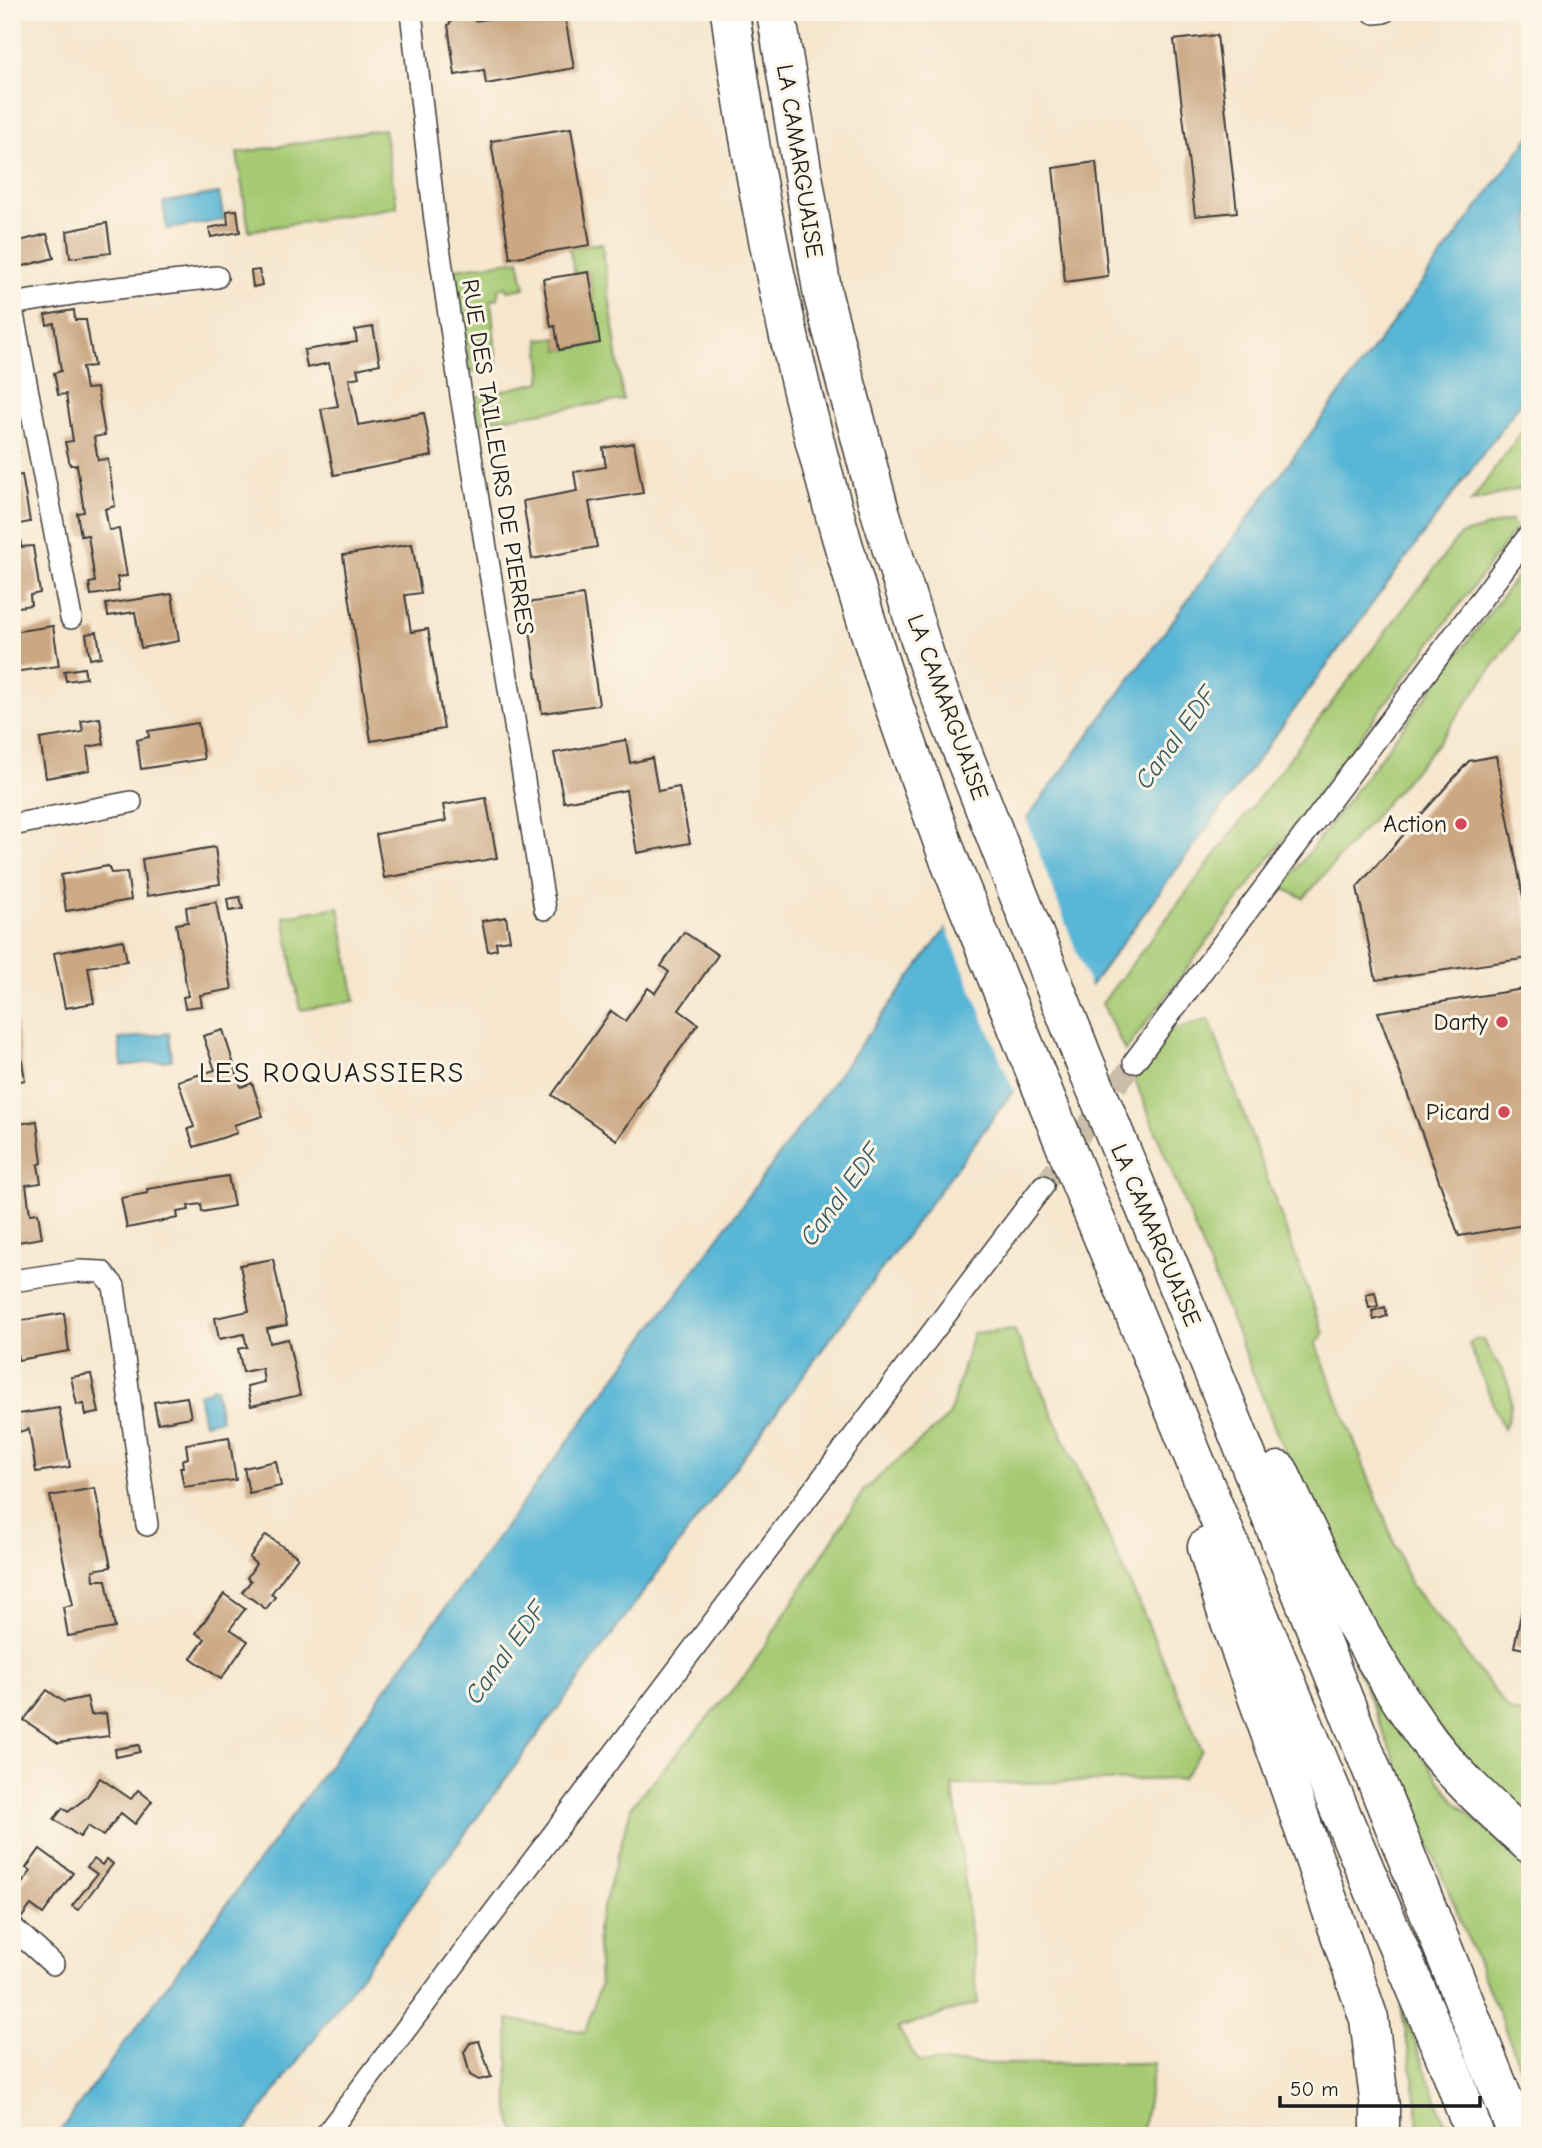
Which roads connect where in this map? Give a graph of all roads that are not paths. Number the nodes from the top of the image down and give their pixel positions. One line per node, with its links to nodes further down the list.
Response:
1 (411, 12): 14 (street, RUE DES TAILLEURS DE PIERRES)
2 (730, 12): 16 (highway, LA CAMARGUAISE, bridge)
3 (776, 12): 11 (highway, LA CAMARGUAISE)
4 (797, 12): 11 (highway)
5 (1384, 12): 6 (street)
6 (1374, 13)
7 (217, 277): 8 (street)
8 (12, 307): 10 (street)
9 (1530, 534): 15 (street)
10 (71, 618)
11 (993, 801): 19 (highway, LA CAMARGUAISE)
12 (131, 802): 13 (street)
13 (12, 824)
14 (545, 909)
15 (1134, 1062)
16 (1062, 1184): 18 (highway, LA CAMARGUAISE); 24 (street)
17 (12, 1281): 20 (street)
18 (1141, 1327): 25 (highway); 26 (highway)
19 (1229, 1380): 21 (highway); 27 (highway)
20 (147, 1525)
21 (1530, 1844)
22 (12, 1927): 23 (street)
23 (53, 1964)
24 (324, 2136)
25 (1380, 2136)
26 (1475, 2136)
27 (1518, 2136)

